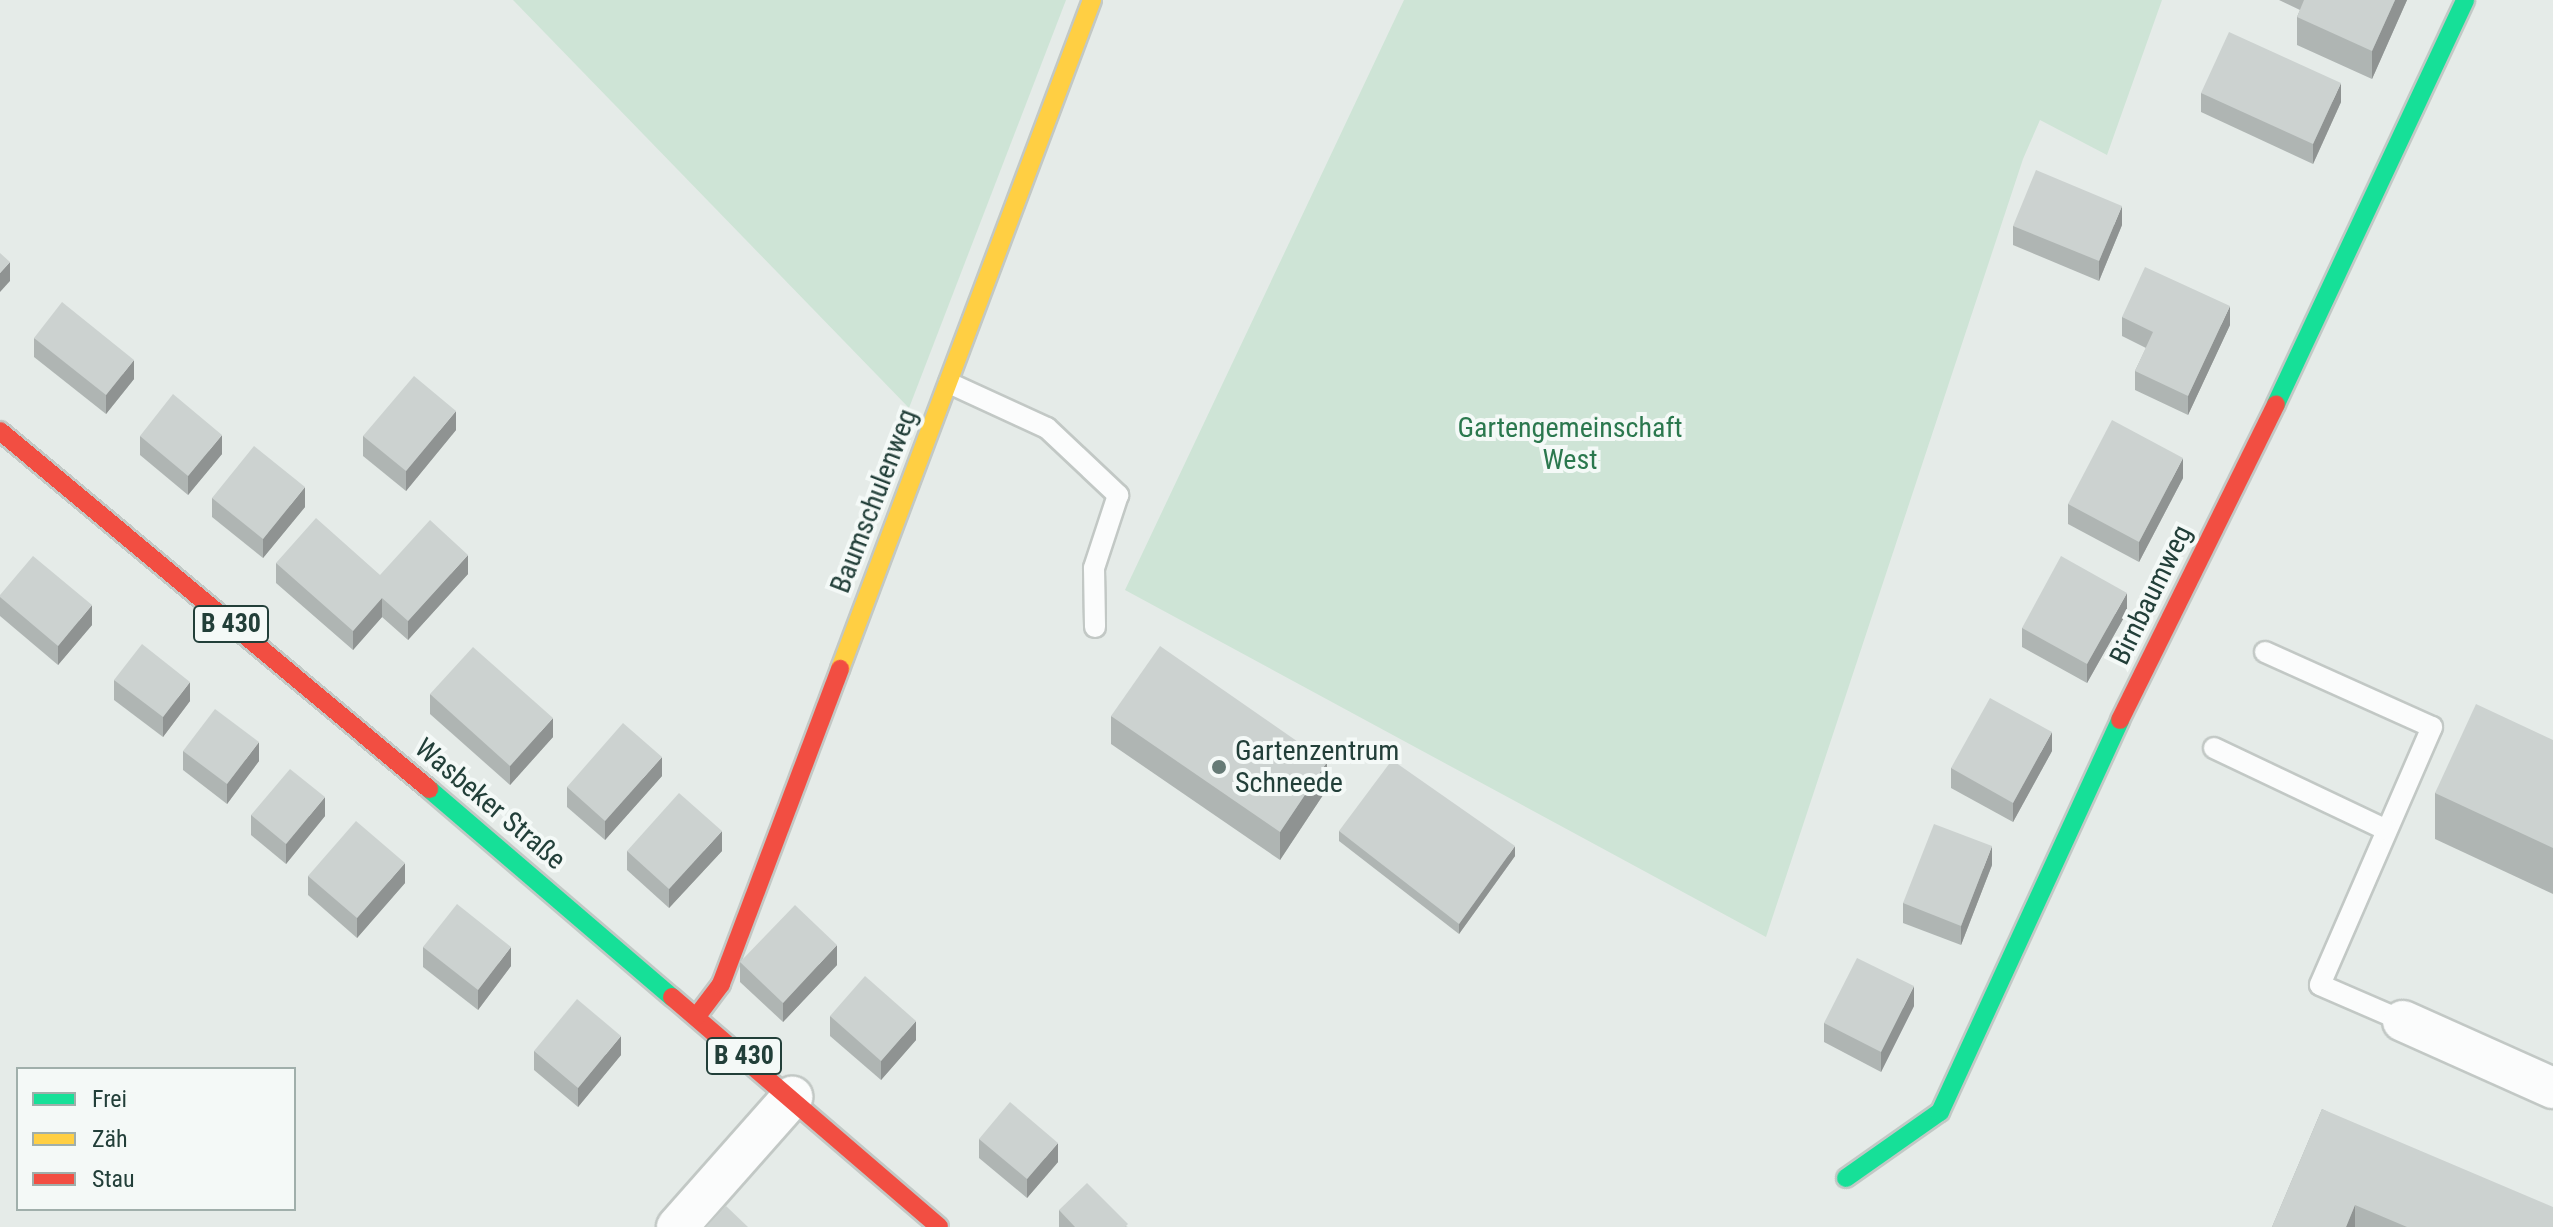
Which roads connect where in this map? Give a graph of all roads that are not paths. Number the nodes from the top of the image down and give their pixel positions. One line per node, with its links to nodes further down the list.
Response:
1 (1092, 0): 3 (street, Baumschulenweg)
2 (2465, 0): 13 (street, Birnbaumweg)
3 (949, 383): 5 (lane); 9 (street, Baumschulenweg)
4 (0, 431): 9 (street, Wasbeker Straße / B 430)
5 (1095, 627)
6 (2265, 652): 8 (lane)
7 (2214, 748): 8 (lane)
8 (2387, 830): 10 (lane)
9 (697, 1016): 12 (street, Wasbeker Straße / B 430)
10 (2403, 1021): 11 (street)
11 (2553, 1088)
12 (792, 1097): 14 (street); 15 (street, Wasbeker Straße / B 430)
13 (1846, 1178)
14 (677, 1227)
15 (939, 1227)

